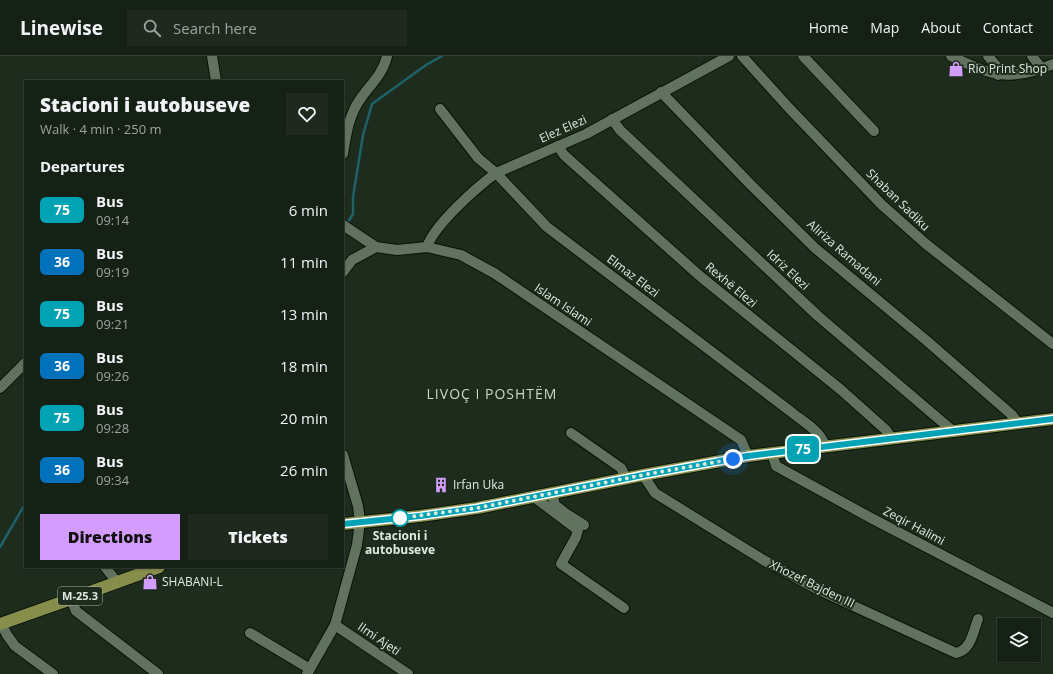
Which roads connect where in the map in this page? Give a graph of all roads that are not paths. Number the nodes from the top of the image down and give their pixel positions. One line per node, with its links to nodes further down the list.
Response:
1 (212, 56): 12 (street)
2 (387, 56): 18 (street)
3 (729, 56): 13 (street, Elez Elezi)
4 (742, 56): 25 (street, Shaban Sadiku)
5 (803, 56): 16 (street)
6 (952, 56): 11 (street)
7 (988, 56): 11 (street)
8 (1032, 56): 10 (street)
9 (1053, 65): 10 (street)
10 (1042, 69): 11 (street)
11 (998, 75)
12 (216, 80)
13 (661, 92): 15 (street, Elez Elezi); 29 (street, Aliriza Ramadani)
14 (440, 109): 19 (street, Elmaz Elezi)
15 (612, 119): 17 (street, Elez Elezi); 30 (street, Idriz Elezi)
16 (874, 131)
17 (558, 146): 19 (street, Elez Elezi); 32 (street, Rexhë Elezi)
18 (344, 149)
19 (496, 173): 22 (street, Elez Elezi); 33 (street, Elmaz Elezi)
20 (344, 226): 21 (street)
21 (376, 247): 22 (street, Islam Islami); 23 (street)
22 (427, 247): 35 (street, Islam Islami)
23 (348, 260): 24 (street)
24 (344, 270)
25 (1053, 344)
26 (24, 363): 27 (street)
27 (0, 388)
28 (1053, 419): 29 (main road)
29 (1018, 423): 30 (main road)
30 (954, 432): 32 (main road)
31 (571, 433): 38 (street)
32 (892, 439): 33 (main road)
33 (825, 446): 34 (main road)
34 (772, 453): 35 (main road); 49 (street, Zeqir Halimi)
35 (748, 456): 37 (main road)
36 (344, 458): 41 (street)
37 (643, 475): 38 (main road); 50 (street, Xhozef Bajden III)
38 (626, 478): 39 (main road)
39 (552, 493): 40 (main road); 43 (street)
40 (534, 497): 41 (main road); 48 (street)
41 (360, 522): 42 (main road); 52 (street)
42 (344, 524)
43 (584, 525)
44 (106, 568): 46 (street)
45 (156, 568): 46 (main road, M-25.3)
46 (117, 582): 47 (main road, M-25.3)
47 (71, 599): 51 (main road, M-25.3); 56 (street)
48 (624, 608)
49 (1053, 614)
50 (978, 619)
51 (1, 623): 55 (street)
52 (335, 625): 54 (street); 57 (street, Ilmi Ajeti)
53 (250, 633): 54 (street)
54 (309, 672)
55 (53, 674)
56 (158, 674)
57 (408, 674)

